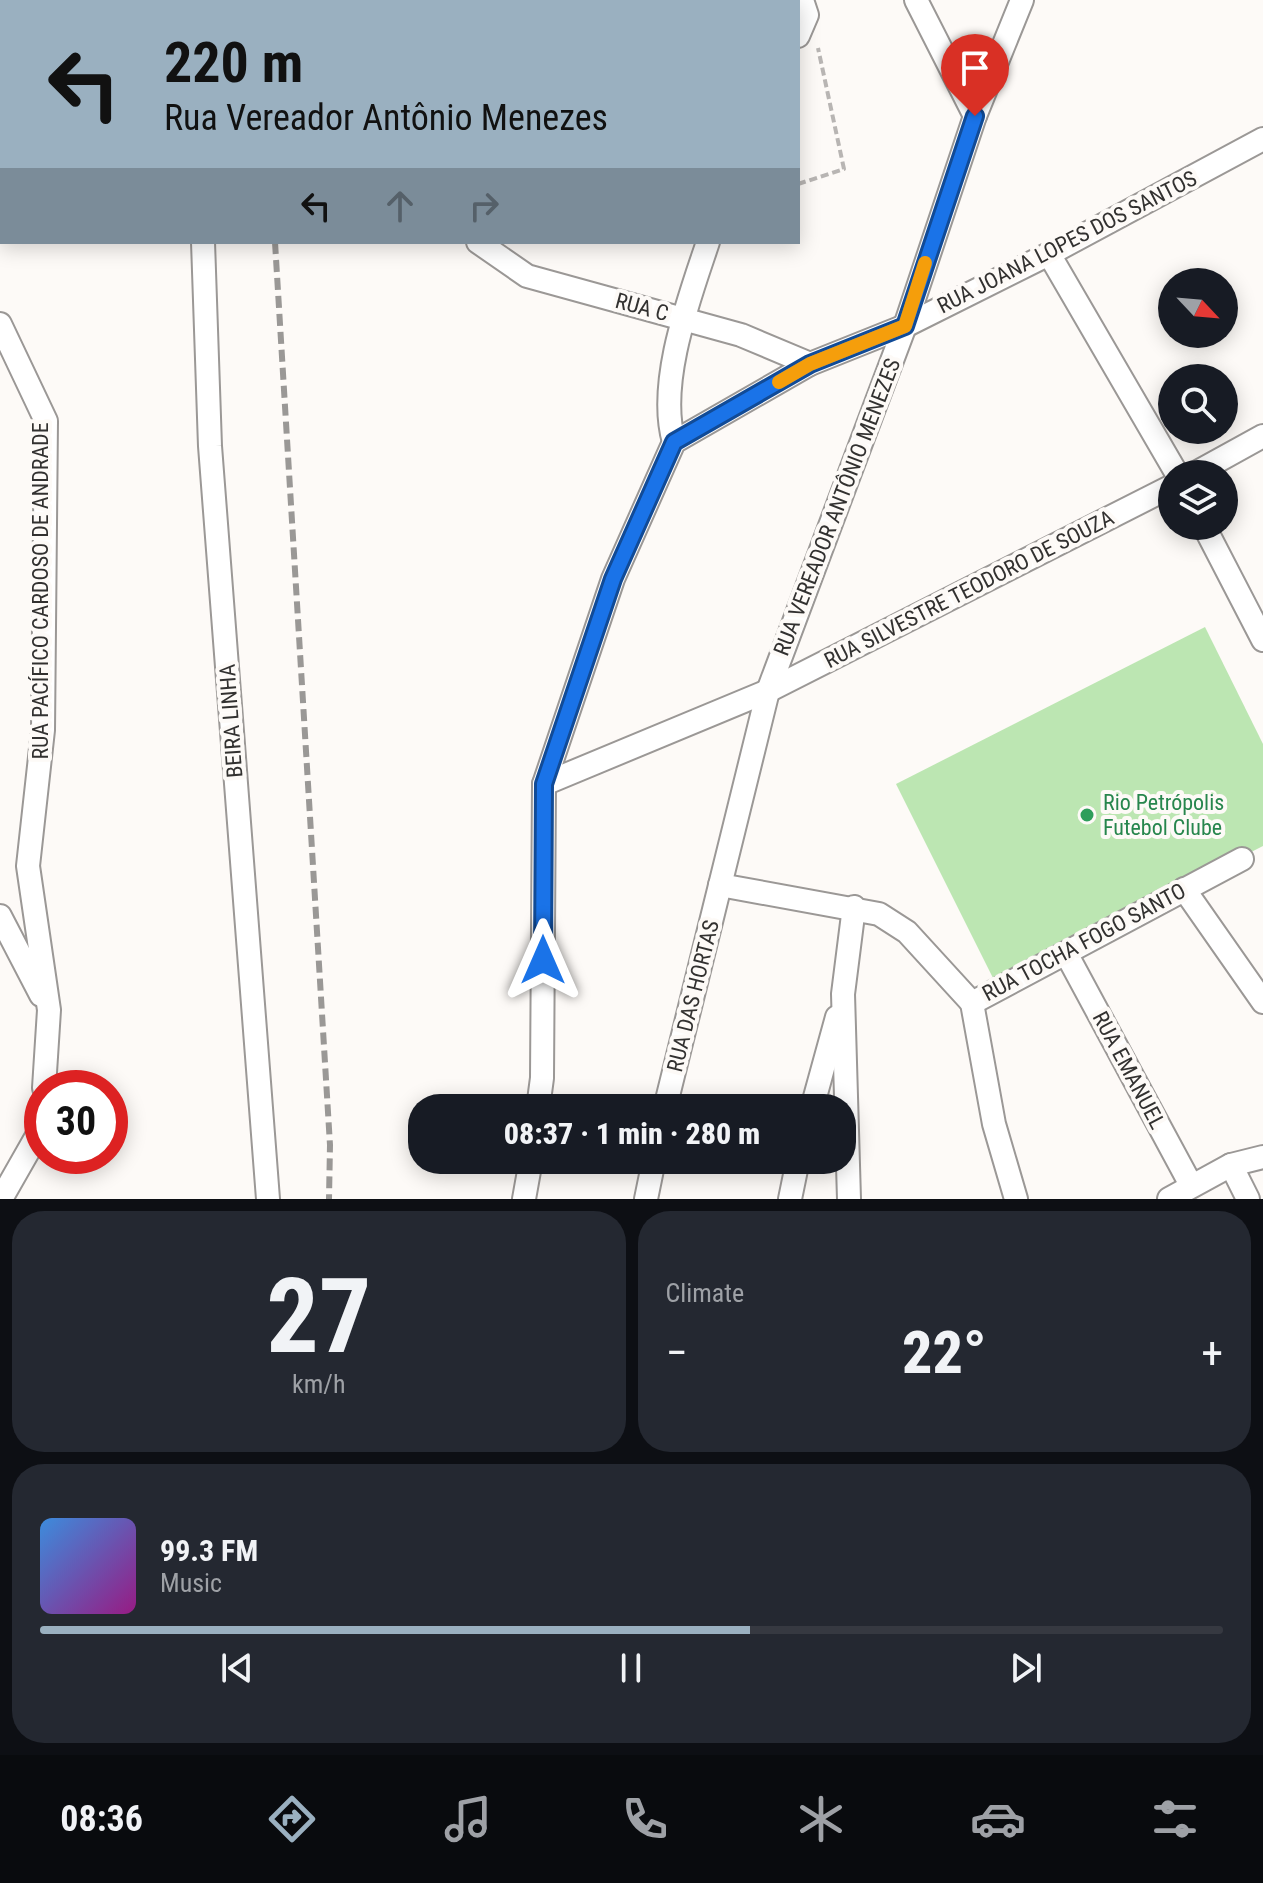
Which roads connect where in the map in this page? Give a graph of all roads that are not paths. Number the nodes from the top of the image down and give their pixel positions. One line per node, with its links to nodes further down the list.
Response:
1 (916, 0): 3 (street)
2 (1022, 0): 3 (street, RUA VEREADOR ANTÔNIO MENEZES)
3 (975, 116): 11 (street, RUA VEREADOR ANTÔNIO MENEZES)
4 (1263, 139): 8 (street, RUA JOANA LOPES DOS SANTOS)
5 (203, 244): 45 (street, BEIRA LINHA)
6 (481, 244): 9 (street, RUA C)
7 (707, 244): 9 (street)
8 (1049, 254): 11 (street, RUA JOANA LOPES DOS SANTOS); 15 (street)
9 (683, 318): 12 (street, RUA C); 14 (street)
10 (0, 324): 31 (street, RUA PACÍFICO CARDOSO DE ANDRADE)
11 (905, 326): 12 (street, RUA JOANA LOPES DOS SANTOS); 20 (street, RUA VEREADOR ANTÔNIO MENEZES)
12 (810, 364): 14 (street, RUA JOANA LOPES DOS SANTOS)
13 (1263, 436): 16 (street)
14 (674, 442): 21 (street)
15 (1169, 460)
16 (1219, 460)
17 (1158, 493): 20 (street, RUA SILVESTRE TEODORO DE SOUZA)
18 (1211, 540): 19 (street)
19 (1263, 640)
20 (768, 691): 21 (street, RUA SILVESTRE TEODORO DE SOUZA); 23 (street, RUA VEREADOR ANTÔNIO MENEZES)
21 (544, 784): 33 (street)
22 (1242, 859): 24 (street, RUA TOCHA FOGO SANTO)
23 (720, 885): 25 (street, RUA TOCHA FOGO SANTO); 34 (street, RUA DAS HORTAS)
24 (1184, 889): 27 (street, RUA TOCHA FOGO SANTO); 29 (street)
25 (854, 907): 28 (street); 30 (street, RUA TOCHA FOGO SANTO)
26 (0, 916): 31 (street)
27 (1067, 955): 30 (street, RUA TOCHA FOGO SANTO); 42 (street, RUA EMANUEL)
28 (843, 994): 35 (street); 49 (street)
29 (1263, 1002)
30 (972, 1003): 50 (street)
31 (49, 1010): 32 (street, RUA PACÍFICO CARDOSO DE ANDRADE)
32 (45, 1070)
33 (540, 1094)
34 (668, 1094)
35 (816, 1094)
36 (1263, 1157): 38 (street)
37 (24, 1159): 43 (street)
38 (1231, 1165): 42 (street); 52 (street)
39 (528, 1174): 46 (street)
40 (651, 1174): 47 (street)
41 (795, 1174): 48 (street)
42 (1191, 1185): 51 (street)
43 (7, 1189): 44 (street)
44 (25, 1199)
45 (268, 1199)
46 (524, 1199)
47 (646, 1199)
48 (790, 1199)
49 (849, 1199)
50 (1016, 1199)
51 (1169, 1199)
52 (1248, 1199)

